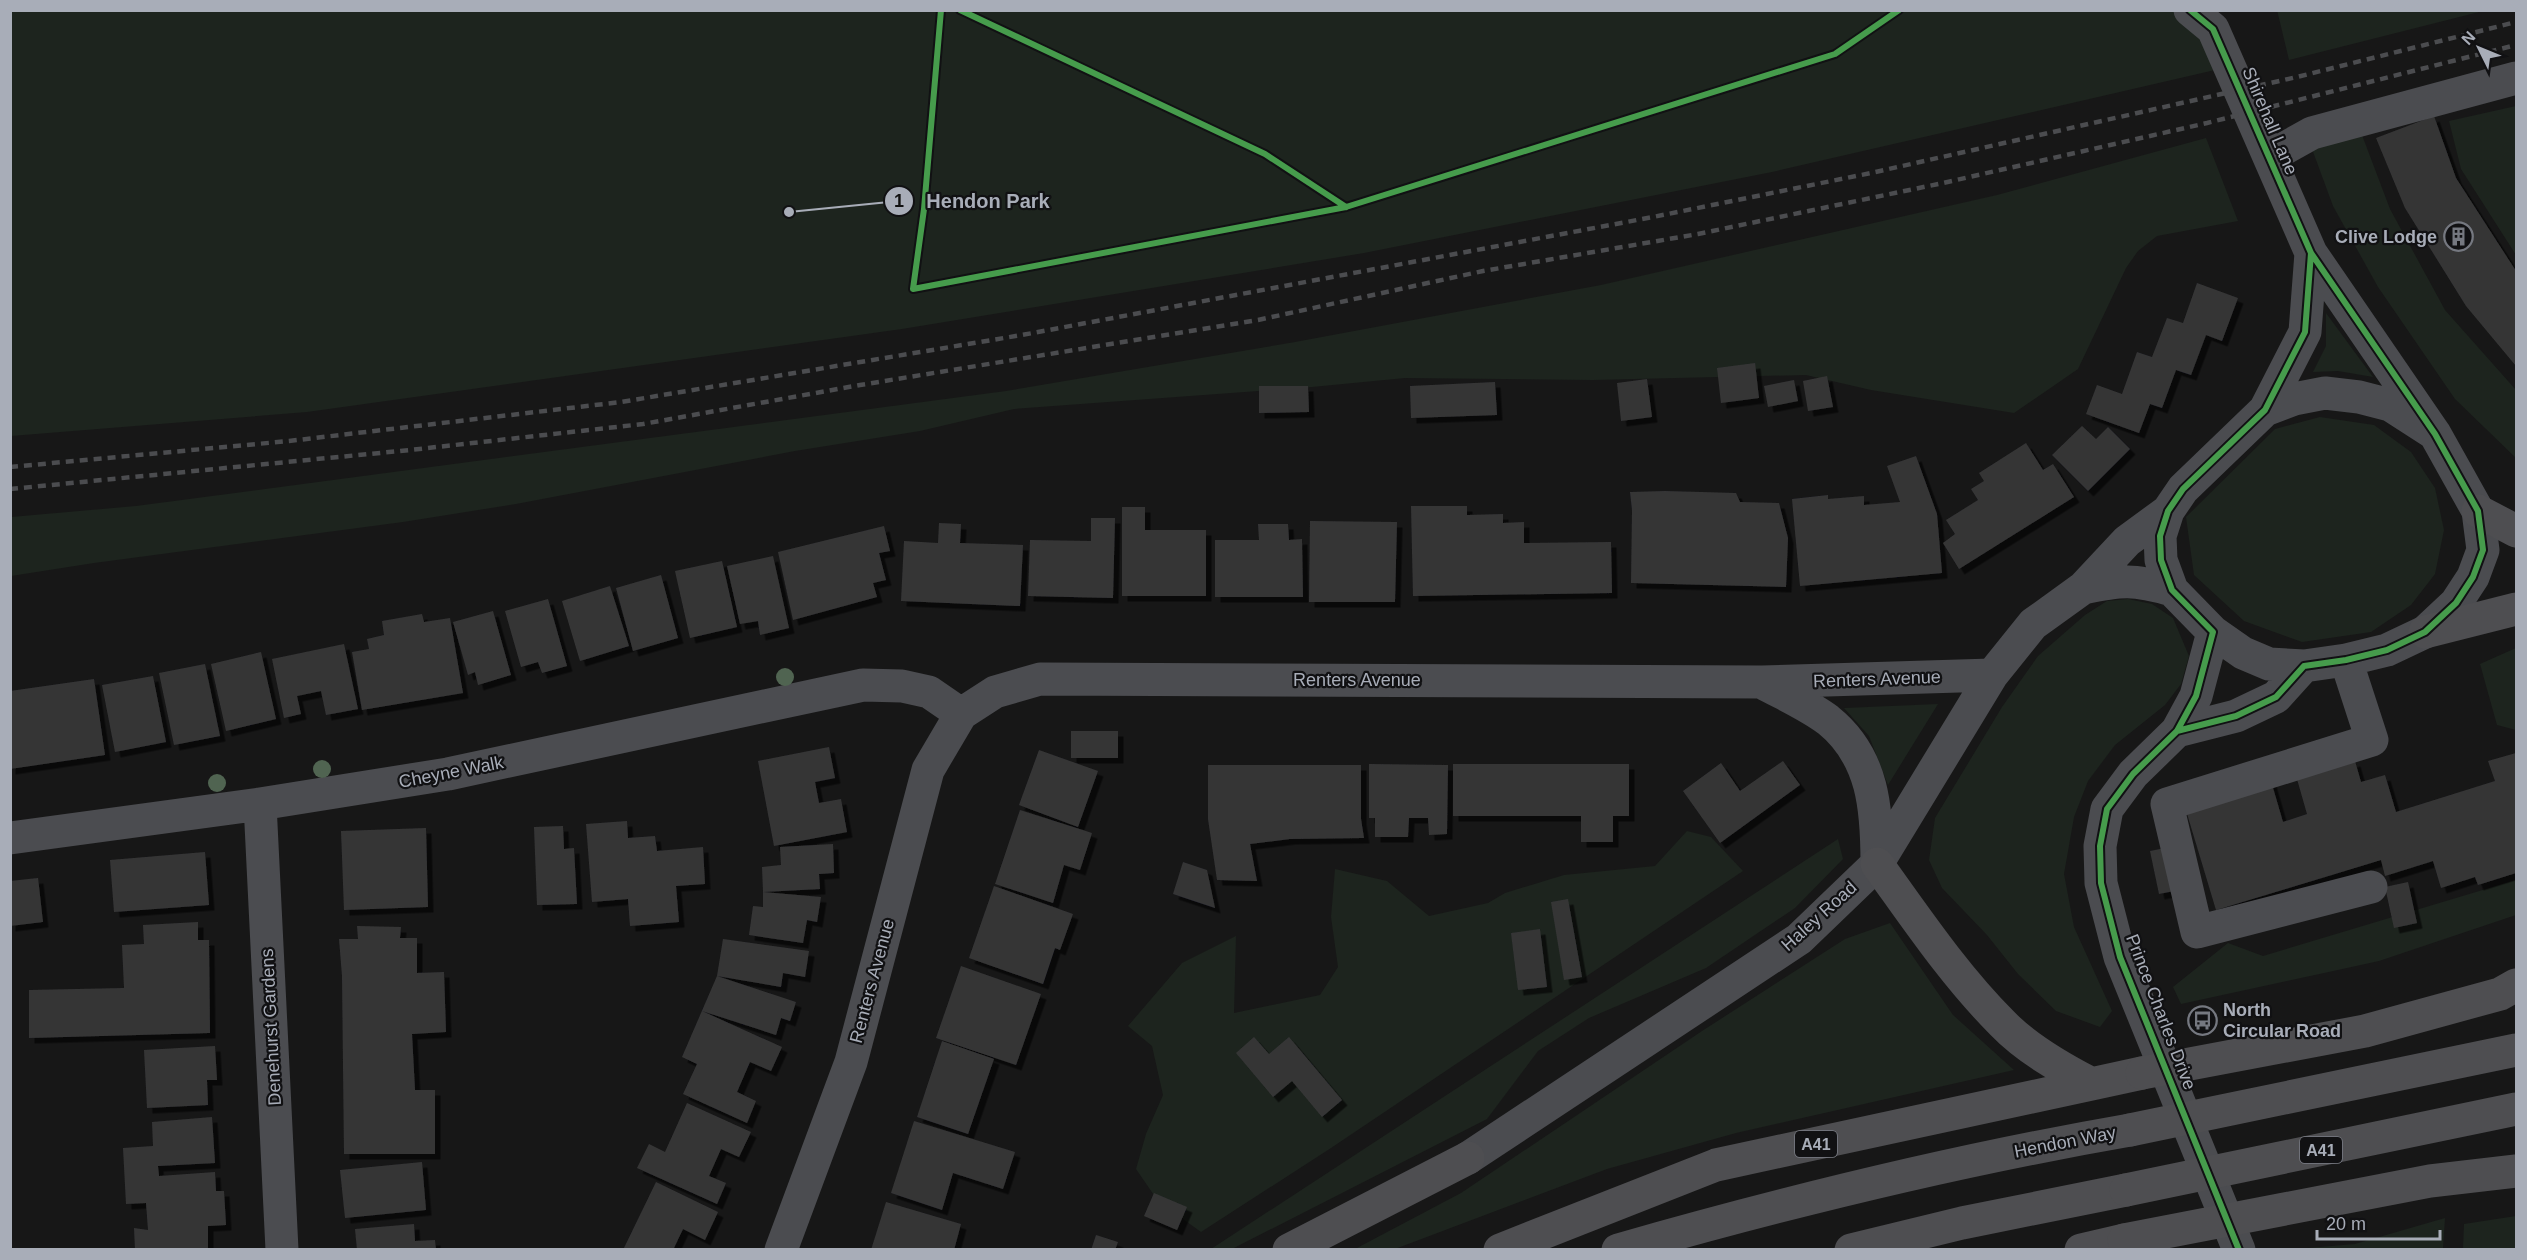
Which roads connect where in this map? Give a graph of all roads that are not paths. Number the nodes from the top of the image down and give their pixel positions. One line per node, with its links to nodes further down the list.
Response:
1 (2190, 10): 3 (street, Shirehall Lane)
2 (2517, 78): 3 (street)
3 (2269, 158): 4 (street, Shirehall Lane)
4 (2311, 253): 5 (street, Shirehall Lane); 6 (street, Shirehall Lane)
5 (2265, 410): 6 (street); 7 (street)
6 (2435, 434): 8 (street, Shirehall Lane)
7 (2168, 511): 10 (street, Haley Road); 11 (street)
8 (2478, 511): 9 (highway); 14 (street)
9 (2517, 531)
10 (2083, 588): 11 (street, Haley Road); 17 (street, Haley Road)
11 (2172, 590): 13 (street)
12 (2517, 609): 14 (highway)
13 (2213, 632): 16 (street); 20 (street, Prince Charles Drive)
14 (2425, 632): 15 (street)
15 (2346, 660): 16 (street); 24 (street)
16 (2304, 666): 20 (street)
17 (1992, 675): 18 (street, Renters Avenue); 23 (street, Haley Road)
18 (1762, 682): 19 (street, Renters Avenue); 23 (street, Renters Avenue)
19 (961, 714): 21 (street, Cheyne Walk); 32 (street, Renters Avenue)
20 (2177, 731): 38 (street, Prince Charles Drive)
21 (260, 804): 22 (street, Cheyne Walk); 31 (street, Denehurst Gardens)
22 (10, 838)
23 (1877, 864): 27 (highway); 29 (street, Haley Road)
24 (2371, 886)
25 (2517, 986): 27 (highway, A41, bridge)
26 (2517, 1050): 35 (highway, Hendon Way, bridge)
27 (2090, 1083): 34 (highway, A41)
28 (2517, 1109): 36 (highway, A41, bridge)
29 (1468, 1158): 33 (highway)
30 (2517, 1171): 37 (highway, bridge)
31 (282, 1250)
32 (781, 1250)
33 (1289, 1250)
34 (1500, 1250)
35 (1618, 1250)
36 (1851, 1250)
37 (2081, 1250)
38 (2239, 1250)

